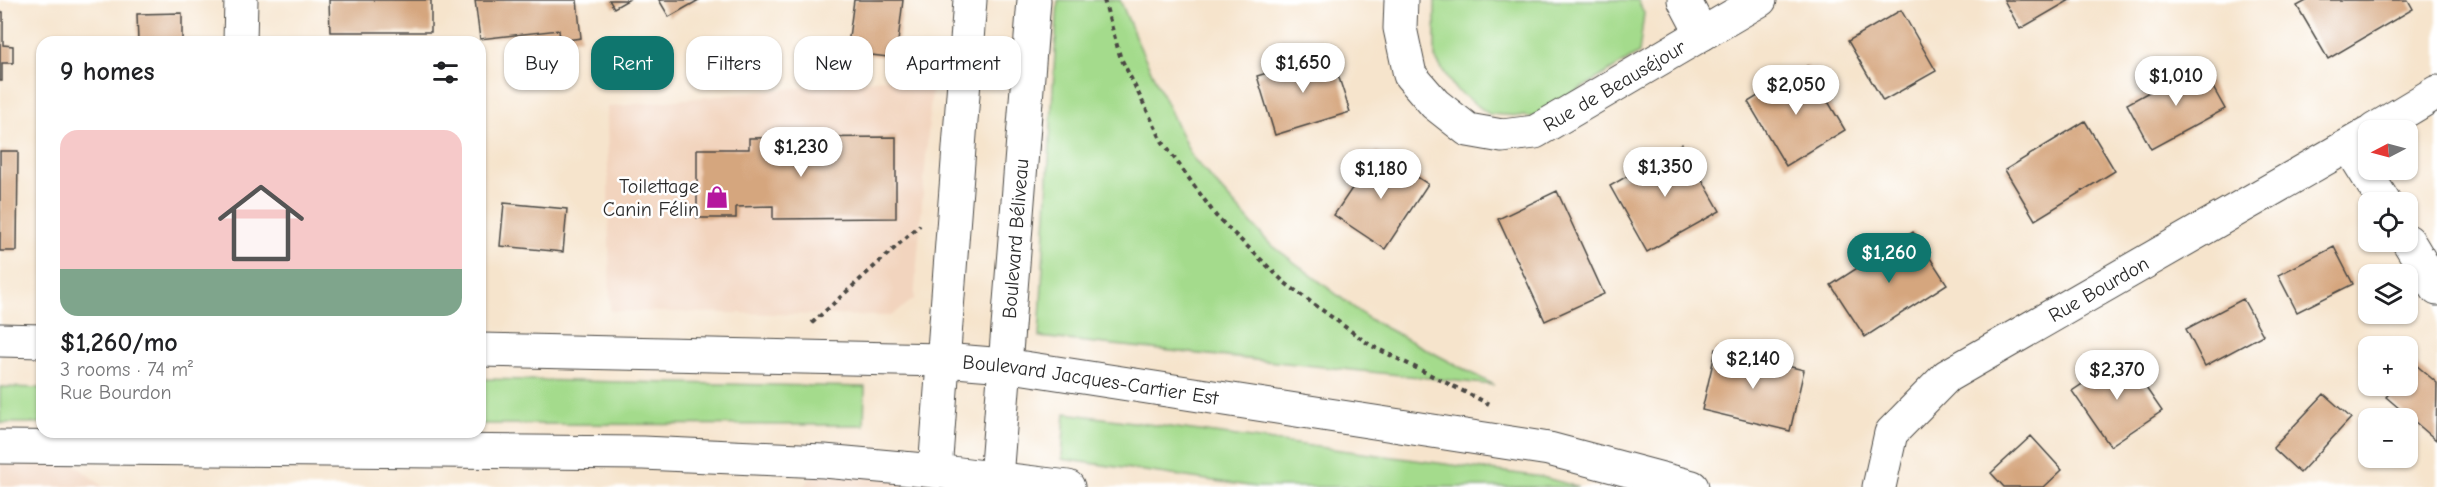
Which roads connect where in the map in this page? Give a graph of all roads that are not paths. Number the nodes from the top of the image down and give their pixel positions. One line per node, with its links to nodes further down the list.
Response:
1 (241, 0): 8 (street)
2 (970, 0): 17 (street)
3 (1034, 0): 18 (street, Boulevard Béliveau)
4 (1401, 0): 7 (street, Rue de Beauséjour)
5 (1684, 0): 7 (street, Rue de Beauséjour)
6 (1760, 0): 7 (street, Rue de Beauséjour)
7 (1702, 34)
8 (240, 36)
9 (2437, 92): 10 (street, Rue Bourdon)
10 (2392, 120)
11 (2358, 140): 24 (street, Rue Bourdon)
12 (2415, 252): 13 (street)
13 (2437, 289)
14 (0, 340): 15 (street)
15 (36, 340)
16 (486, 350): 17 (street, Boulevard Jacques-Cartier Est)
17 (944, 360): 18 (street, Boulevard Jacques-Cartier Est); 20 (street)
18 (1005, 365): 21 (street, Boulevard Béliveau); 23 (street, Boulevard Jacques-Cartier Est)
19 (0, 447): 20 (street)
20 (935, 471): 21 (street)
21 (996, 478): 22 (street)
22 (1068, 487)
23 (1692, 487)
24 (1879, 487)

